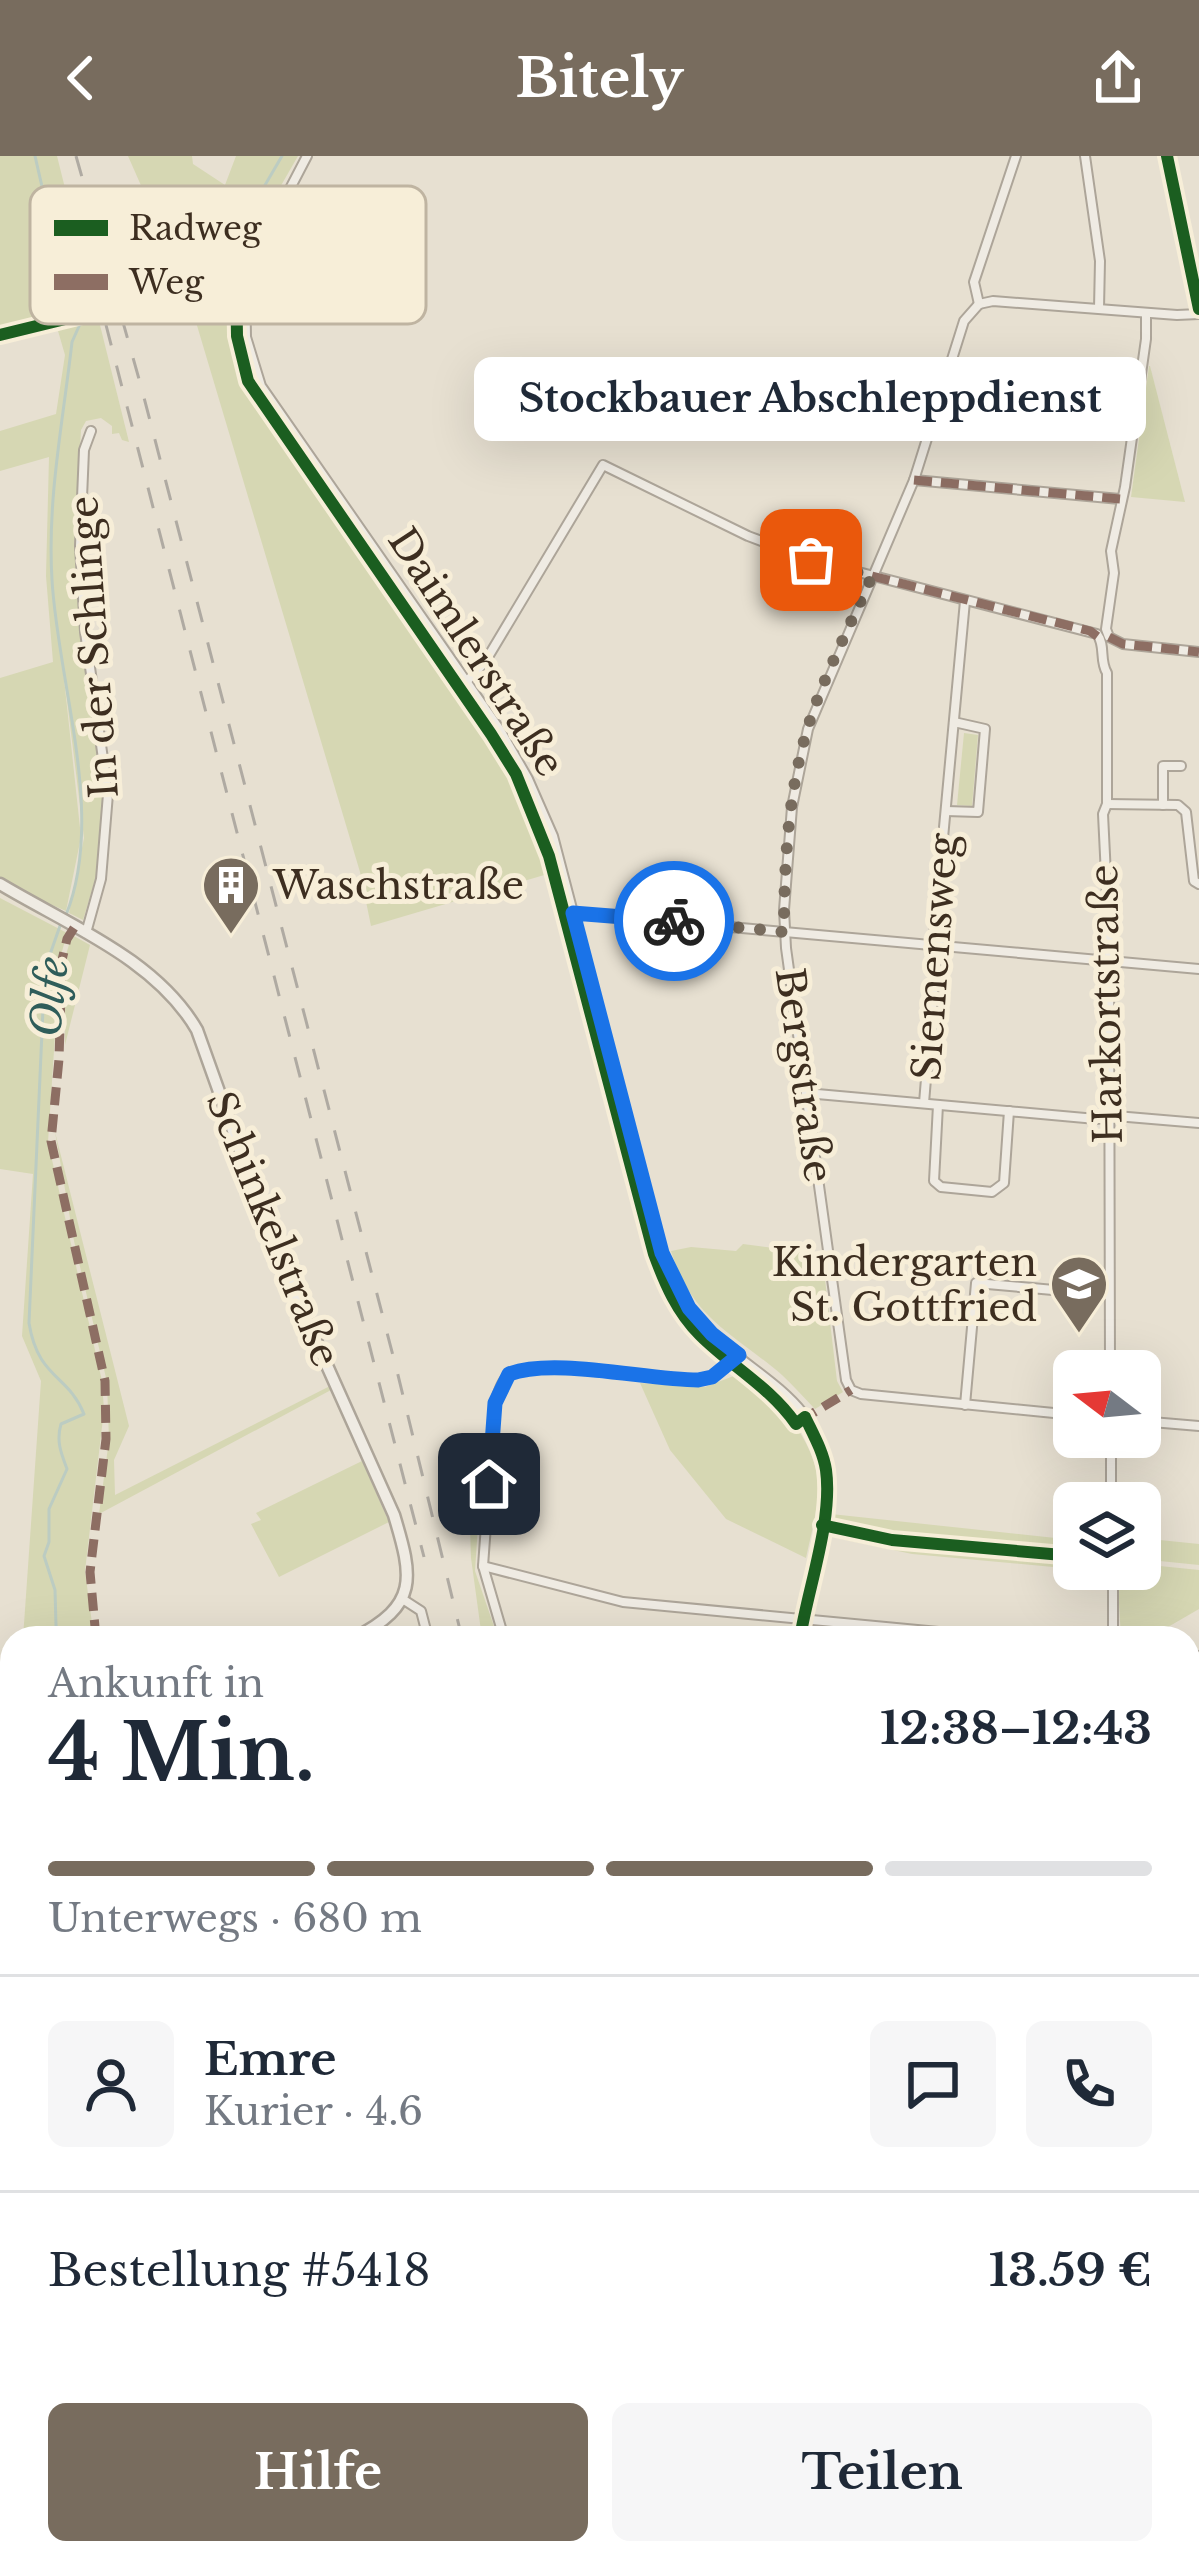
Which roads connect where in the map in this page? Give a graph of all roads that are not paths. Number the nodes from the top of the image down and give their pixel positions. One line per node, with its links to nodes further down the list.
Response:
1 (307, 156): 5 (street)
2 (1016, 156): 6 (street, Bergstraße)
3 (1084, 156): 7 (street)
4 (1167, 156): 8 (main road)
5 (291, 186)
6 (979, 304): 7 (street); 13 (street, Bergstraße)
7 (1099, 308): 9 (street)
8 (1199, 311): 9 (street)
9 (1146, 313): 14 (street, Harkortstraße)
10 (41, 324): 12 (street)
11 (246, 324): 22 (street, Daimlerstraße)
12 (0, 334)
13 (944, 389): 14 (street); 16 (street, Bergstraße)
14 (1137, 406): 17 (street, Harkortstraße)
15 (92, 431): 32 (street, In der Schlinge)
16 (914, 479): 17 (street); 18 (street, Bergstraße)
17 (1120, 499): 20 (street, Harkortstraße)
18 (872, 576): 19 (street); 22 (street); 31 (street, Bergstraße)
19 (965, 601): 20 (street); 23 (street, Siemensweg)
20 (1105, 638): 21 (street); 25 (street, Harkortstraße)
21 (1199, 652)
22 (466, 682): 30 (street, Daimlerstraße)
23 (954, 722): 27 (street, Siemensweg); 27 (street, Siemensweg)
24 (1181, 766): 26 (street)
25 (1107, 805): 26 (street); 34 (street, Harkortstraße)
26 (1162, 805): 29 (street)
27 (946, 812): 33 (street, Siemensweg)
28 (0, 884): 32 (street, Schinkelstraße)
29 (1199, 884)
30 (573, 913): 31 (street); 44 (street, Daimlerstraße)
31 (784, 932): 33 (street); 36 (street, Bergstraße)
32 (86, 935): 51 (street, Schinkelstraße)
33 (937, 946): 34 (street); 37 (street, Siemensweg)
34 (1108, 960): 35 (street); 40 (street, Harkortstraße)
35 (1199, 969)
36 (806, 1093): 37 (street); 45 (street, Bergstraße)
37 (924, 1103): 38 (street)
38 (938, 1105): 39 (street); 39 (street)
39 (1009, 1112): 40 (street)
40 (1108, 1117): 41 (street); 42 (street, Harkortstraße)
41 (1199, 1123)
42 (1109, 1295): 43 (street, Harkortstraße); 45 (street)
43 (1110, 1350)
44 (739, 1355): 49 (street); 52 (street, Daimlerstraße)
45 (965, 1405): 46 (street)
46 (1053, 1413)
47 (1161, 1423): 48 (street)
48 (1199, 1426)
49 (483, 1566): 52 (street); 55 (street)
50 (1113, 1590): 58 (street)
51 (404, 1600): 53 (street); 54 (street)
52 (802, 1619): 56 (street); 57 (street)
53 (374, 1626)
54 (425, 1626)
55 (500, 1626)
56 (801, 1626)
57 (876, 1626)
58 (1113, 1626)

